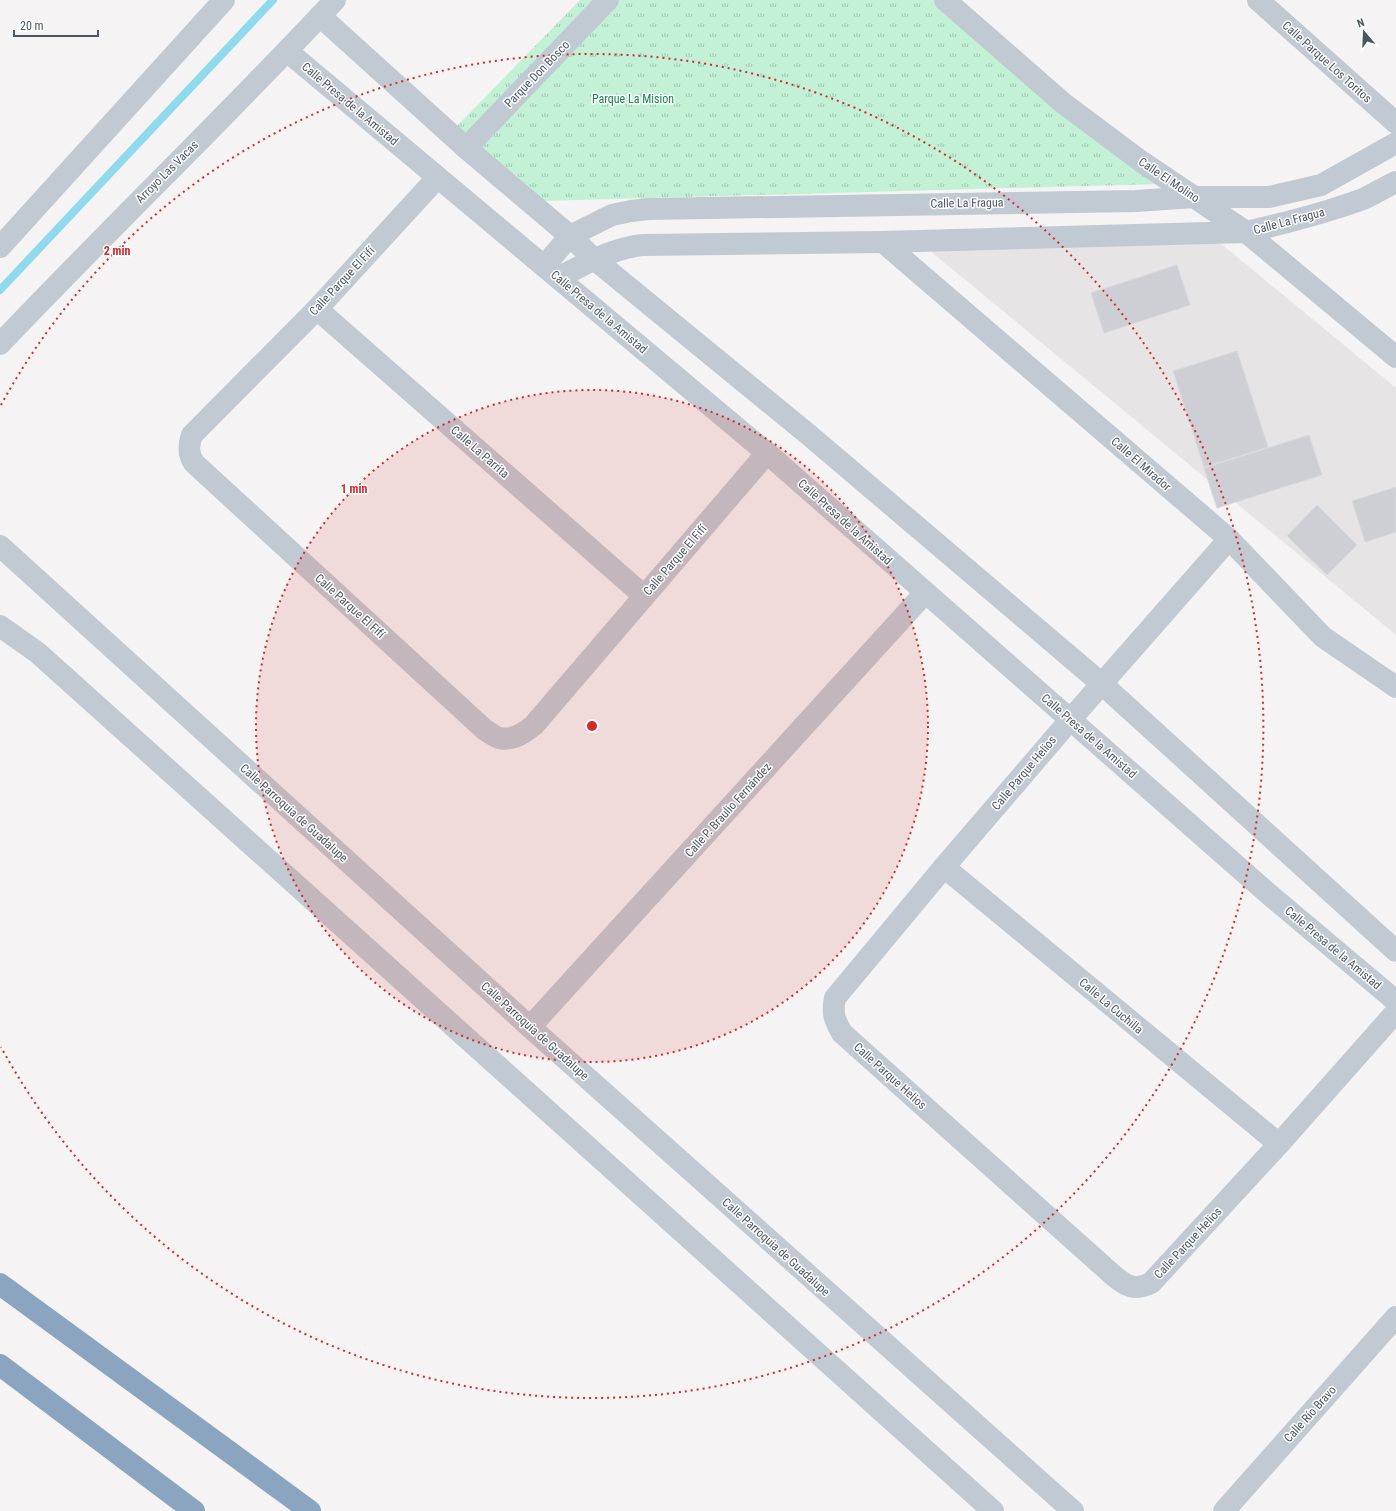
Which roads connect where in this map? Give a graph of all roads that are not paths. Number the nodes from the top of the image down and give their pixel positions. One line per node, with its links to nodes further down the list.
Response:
1 (224, 0): 17 (street)
2 (335, 0): 6 (street, Arroyo Las Vacas)
3 (608, 0): 10 (street, Parque Don Bosco)
4 (945, 0): 13 (street, Calle El Molino)
5 (1258, 0): 8 (street, Calle Parque Los Toritos)
6 (320, 16): 7 (street, Arroyo Las Vacas); 10 (street)
7 (287, 51): 11 (street, Calle Presa de la Amistad); 21 (street, Arroyo Las Vacas)
8 (1396, 123)
9 (1396, 143): 13 (street, Calle La Fragua)
10 (466, 148): 15 (street)
11 (437, 178): 19 (street, Calle Presa de la Amistad); 20 (street, Calle Parque El Fifí)
12 (1396, 182): 14 (street, Calle La Fragua)
13 (1195, 197): 14 (street, Calle El Molino); 15 (street, Calle La Fragua)
14 (1246, 232): 16 (street, Calle La Fragua); 22 (street, Calle El Molino)
15 (570, 236): 18 (street); 19 (street, Calle La Fragua)
16 (883, 242): 18 (street, Calle La Fragua); 24 (street, Calle El Mirador)
17 (0, 247)
18 (594, 260): 19 (street, Calle La Fragua); 29 (street)
19 (552, 272): 23 (street, Calle Presa de la Amistad)
20 (317, 308): 27 (street, Calle La Parrita); 27 (street, Calle Parque El Fifí)
21 (0, 344)
22 (1396, 358)
23 (767, 453): 26 (street, Calle Presa de la Amistad); 27 (street, Calle Parque El Fifí)
24 (1229, 539): 29 (street, Calle Parque Helios); 30 (street, Calle El Mirador)
25 (0, 546): 36 (street, Calle Parroquia de Guadalupe)
26 (925, 593): 31 (street, Calle Presa de la Amistad); 36 (street, Calle P. Braulio Fernández)
27 (644, 596)
28 (0, 626): 43 (street)
29 (1102, 684): 31 (street, Calle Parque Helios); 33 (street)
30 (1396, 687)
31 (1070, 720): 32 (street, Calle Parque Helios); 34 (street, Calle Presa de la Amistad)
32 (944, 867): 37 (street, Calle La Cuchilla); 37 (street, Calle Parque Helios)
33 (1396, 951)
34 (1396, 1002)
35 (1396, 1012): 37 (street, Calle Parque Helios)
36 (530, 1027): 44 (street, Calle Parroquia de Guadalupe)
37 (1279, 1144)
38 (0, 1284): 42 (highway)
39 (1396, 1316): 45 (street, Calle Río Bravo)
40 (0, 1365): 41 (highway)
41 (194, 1511)
42 (310, 1511)
43 (993, 1511)
44 (1073, 1511)
45 (1224, 1511)

